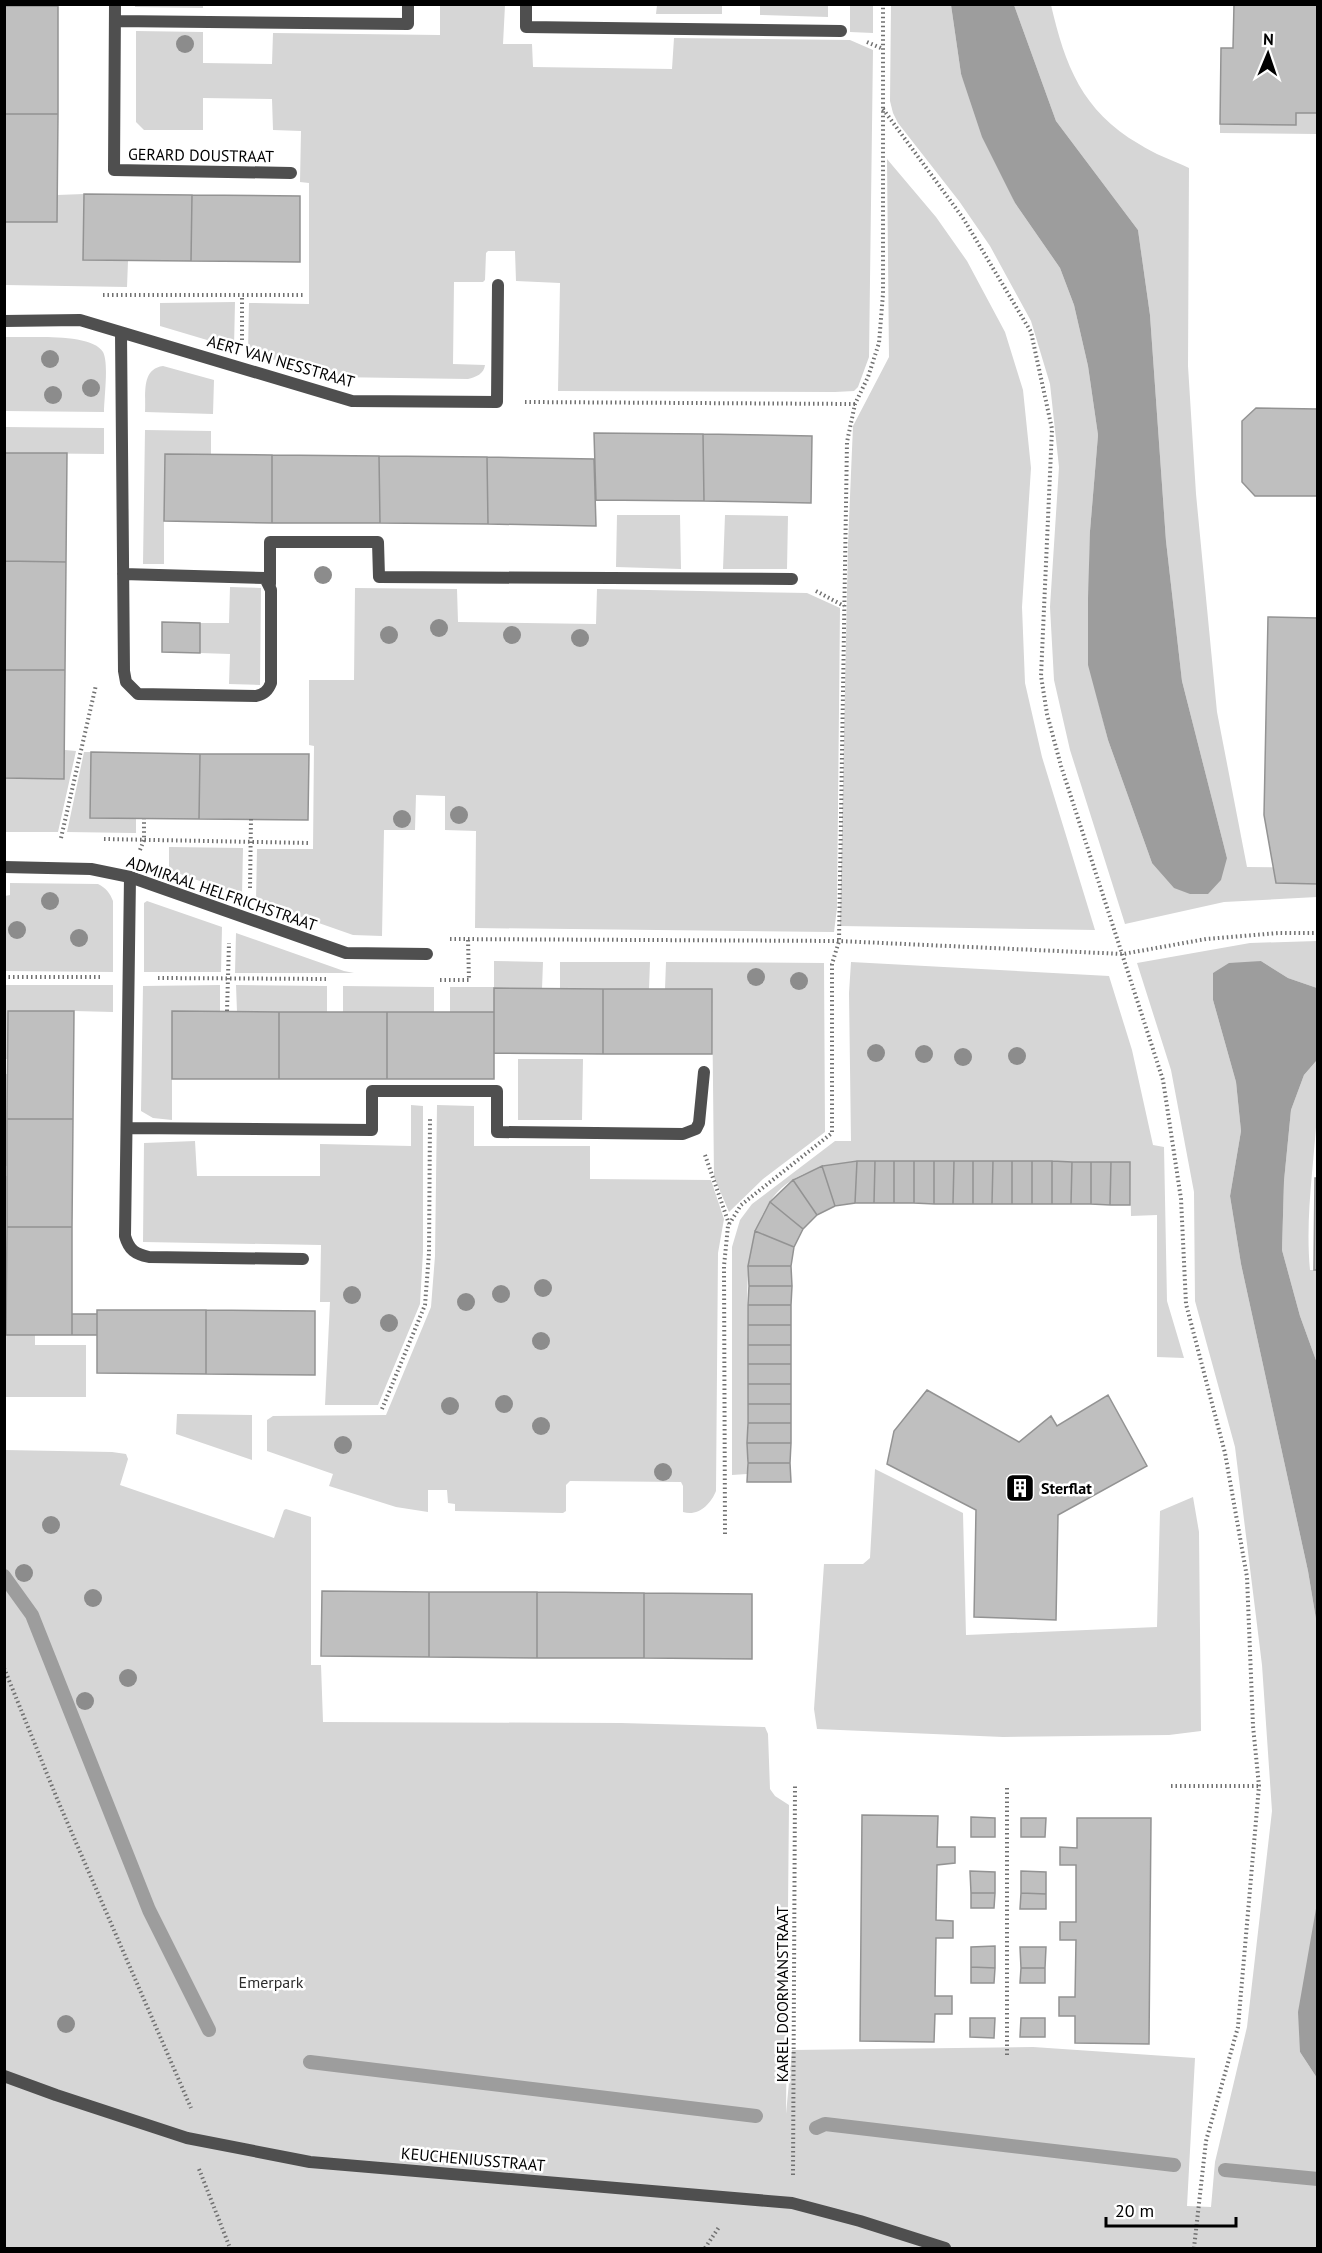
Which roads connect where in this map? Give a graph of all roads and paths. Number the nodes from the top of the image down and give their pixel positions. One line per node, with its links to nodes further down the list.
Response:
1 (115, 4): 5 (street, GERARD DOUSTRAAT)
2 (408, 4): 5 (street)
3 (526, 4): 6 (street)
4 (883, 4): 7 (path)
5 (115, 21): 8 (street, GERARD DOUSTRAAT)
6 (841, 31)
7 (883, 109): 17 (path); 37 (path)
8 (291, 173)
9 (498, 285): 16 (street)
10 (97, 295): 11 (path)
11 (242, 295): 12 (path); 15 (path)
12 (303, 295)
13 (4, 321): 14 (street, AERT VAN NESSTRAAT)
14 (121, 333): 15 (street, AERT VAN NESSTRAAT); 18 (street)
15 (241, 368): 16 (street, AERT VAN NESSTRAAT)
16 (497, 402): 17 (path)
17 (855, 404): 35 (path)
18 (123, 574): 20 (street); 21 (street)
19 (792, 579): 20 (street)
20 (270, 585): 21 (street)
21 (124, 676): 25 (path)
22 (144, 819): 24 (path)
23 (251, 819): 27 (path)
24 (144, 827)
25 (72, 839)
26 (96, 839): 27 (path)
27 (251, 841): 28 (path); 32 (path)
28 (309, 843)
29 (4, 867): 30 (street, ADMIRAAL HELFRICHSTRAAT)
30 (130, 877): 31 (street, ADMIRAAL HELFRICHSTRAAT); 39 (street)
31 (230, 912): 32 (street, ADMIRAAL HELFRICHSTRAAT); 40 (path)
32 (250, 919): 36 (street, ADMIRAAL HELFRICHSTRAAT)
33 (1317, 933): 37 (path)
34 (468, 939): 35 (path); 36 (path); 42 (path)
35 (839, 941): 37 (path); 48 (path)
36 (427, 954)
37 (1123, 954): 55 (path)
38 (4, 977): 39 (path)
39 (129, 977): 40 (path); 46 (street)
40 (228, 978): 41 (path); 43 (path)
41 (331, 979)
42 (434, 980)
43 (227, 1011)
44 (704, 1072): 47 (street)
45 (430, 1091): 46 (street); 47 (street); 50 (path)
46 (127, 1128): 49 (street)
47 (696, 1129): 48 (path)
48 (729, 1224): 51 (path)
49 (303, 1259)
50 (382, 1409)
51 (726, 1534)
52 (4, 1668): 60 (path)
53 (795, 1785): 61 (path, KAREL DOORMANSTRAAT)
54 (1172, 1786): 55 (path)
55 (1259, 1786): 65 (path)
56 (1007, 1788): 57 (path)
57 (1007, 2055)
58 (4, 2076): 59 (street, KEUCHENIUSSTRAAT)
59 (187, 2138): 60 (street, KEUCHENIUSSTRAAT); 63 (path)
60 (206, 2142): 61 (street, KEUCHENIUSSTRAAT)
61 (792, 2203): 62 (street, KEUCHENIUSSTRAAT)
62 (912, 2244): 64 (street, KEUCHENIUSSTRAAT)
63 (230, 2248)
64 (945, 2248)
65 (1194, 2248)

